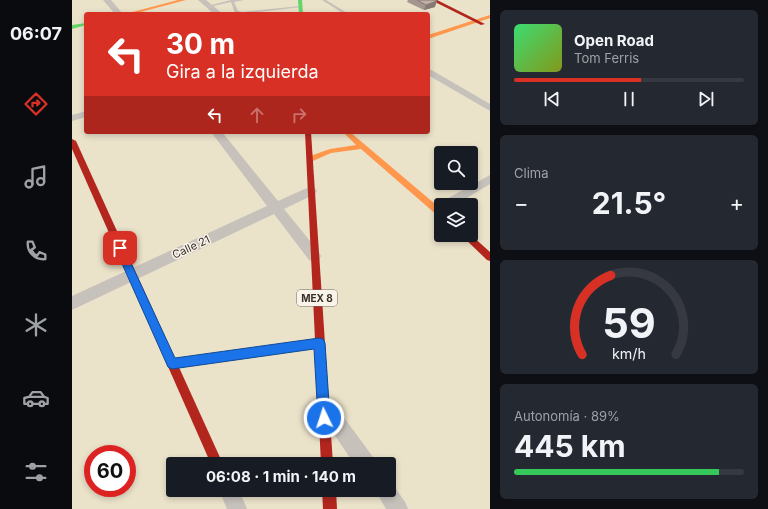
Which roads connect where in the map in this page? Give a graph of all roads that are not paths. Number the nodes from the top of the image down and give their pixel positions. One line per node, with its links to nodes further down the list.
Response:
1 (107, 0): 10 (street)
2 (184, 0): 11 (street)
3 (202, 0): 8 (street)
4 (232, 0): 5 (lane); 8 (lane); 13 (lane)
5 (242, 0)
6 (324, 0): 15 (lane)
7 (433, 0): 17 (street)
8 (209, 6): 12 (street)
9 (300, 7): 14 (lane)
10 (117, 12)
11 (135, 12)
12 (216, 12)
13 (236, 12)
14 (259, 12)
15 (344, 12)
16 (490, 16): 17 (street)
17 (476, 20): 20 (street); 21 (street)
18 (84, 24): 19 (street)
19 (72, 27)
20 (490, 27)
21 (430, 36)
22 (430, 72): 23 (street)
23 (490, 108)
24 (84, 115): 25 (street)
25 (72, 118)
26 (218, 134): 36 (street)
27 (308, 134): 31 (street, MEX 8)
28 (348, 134): 30 (street)
29 (72, 141): 40 (street)
30 (362, 146): 31 (street); 35 (street)
31 (310, 159): 33 (street, MEX 8)
32 (490, 180): 34 (street)
33 (311, 191): 36 (street, Calle 21); 38 (street, MEX 8)
34 (460, 198)
35 (434, 203)
36 (276, 208): 38 (street); 40 (street, Calle 21)
37 (473, 242): 39 (street)
38 (314, 256): 42 (street, MEX 8)
39 (490, 257)
40 (132, 274): 41 (street, Calle 21); 43 (street)
41 (72, 303)
42 (319, 343): 43 (lane); 44 (street, MEX 8)
43 (172, 364): 45 (street)
44 (323, 403): 46 (street, MEX 8); 47 (street)
45 (214, 457)
46 (327, 457)
47 (361, 457)
48 (232, 497): 51 (street)
49 (329, 497): 52 (street)
50 (389, 497): 53 (street)
51 (237, 509)
52 (330, 509)
53 (398, 509)

